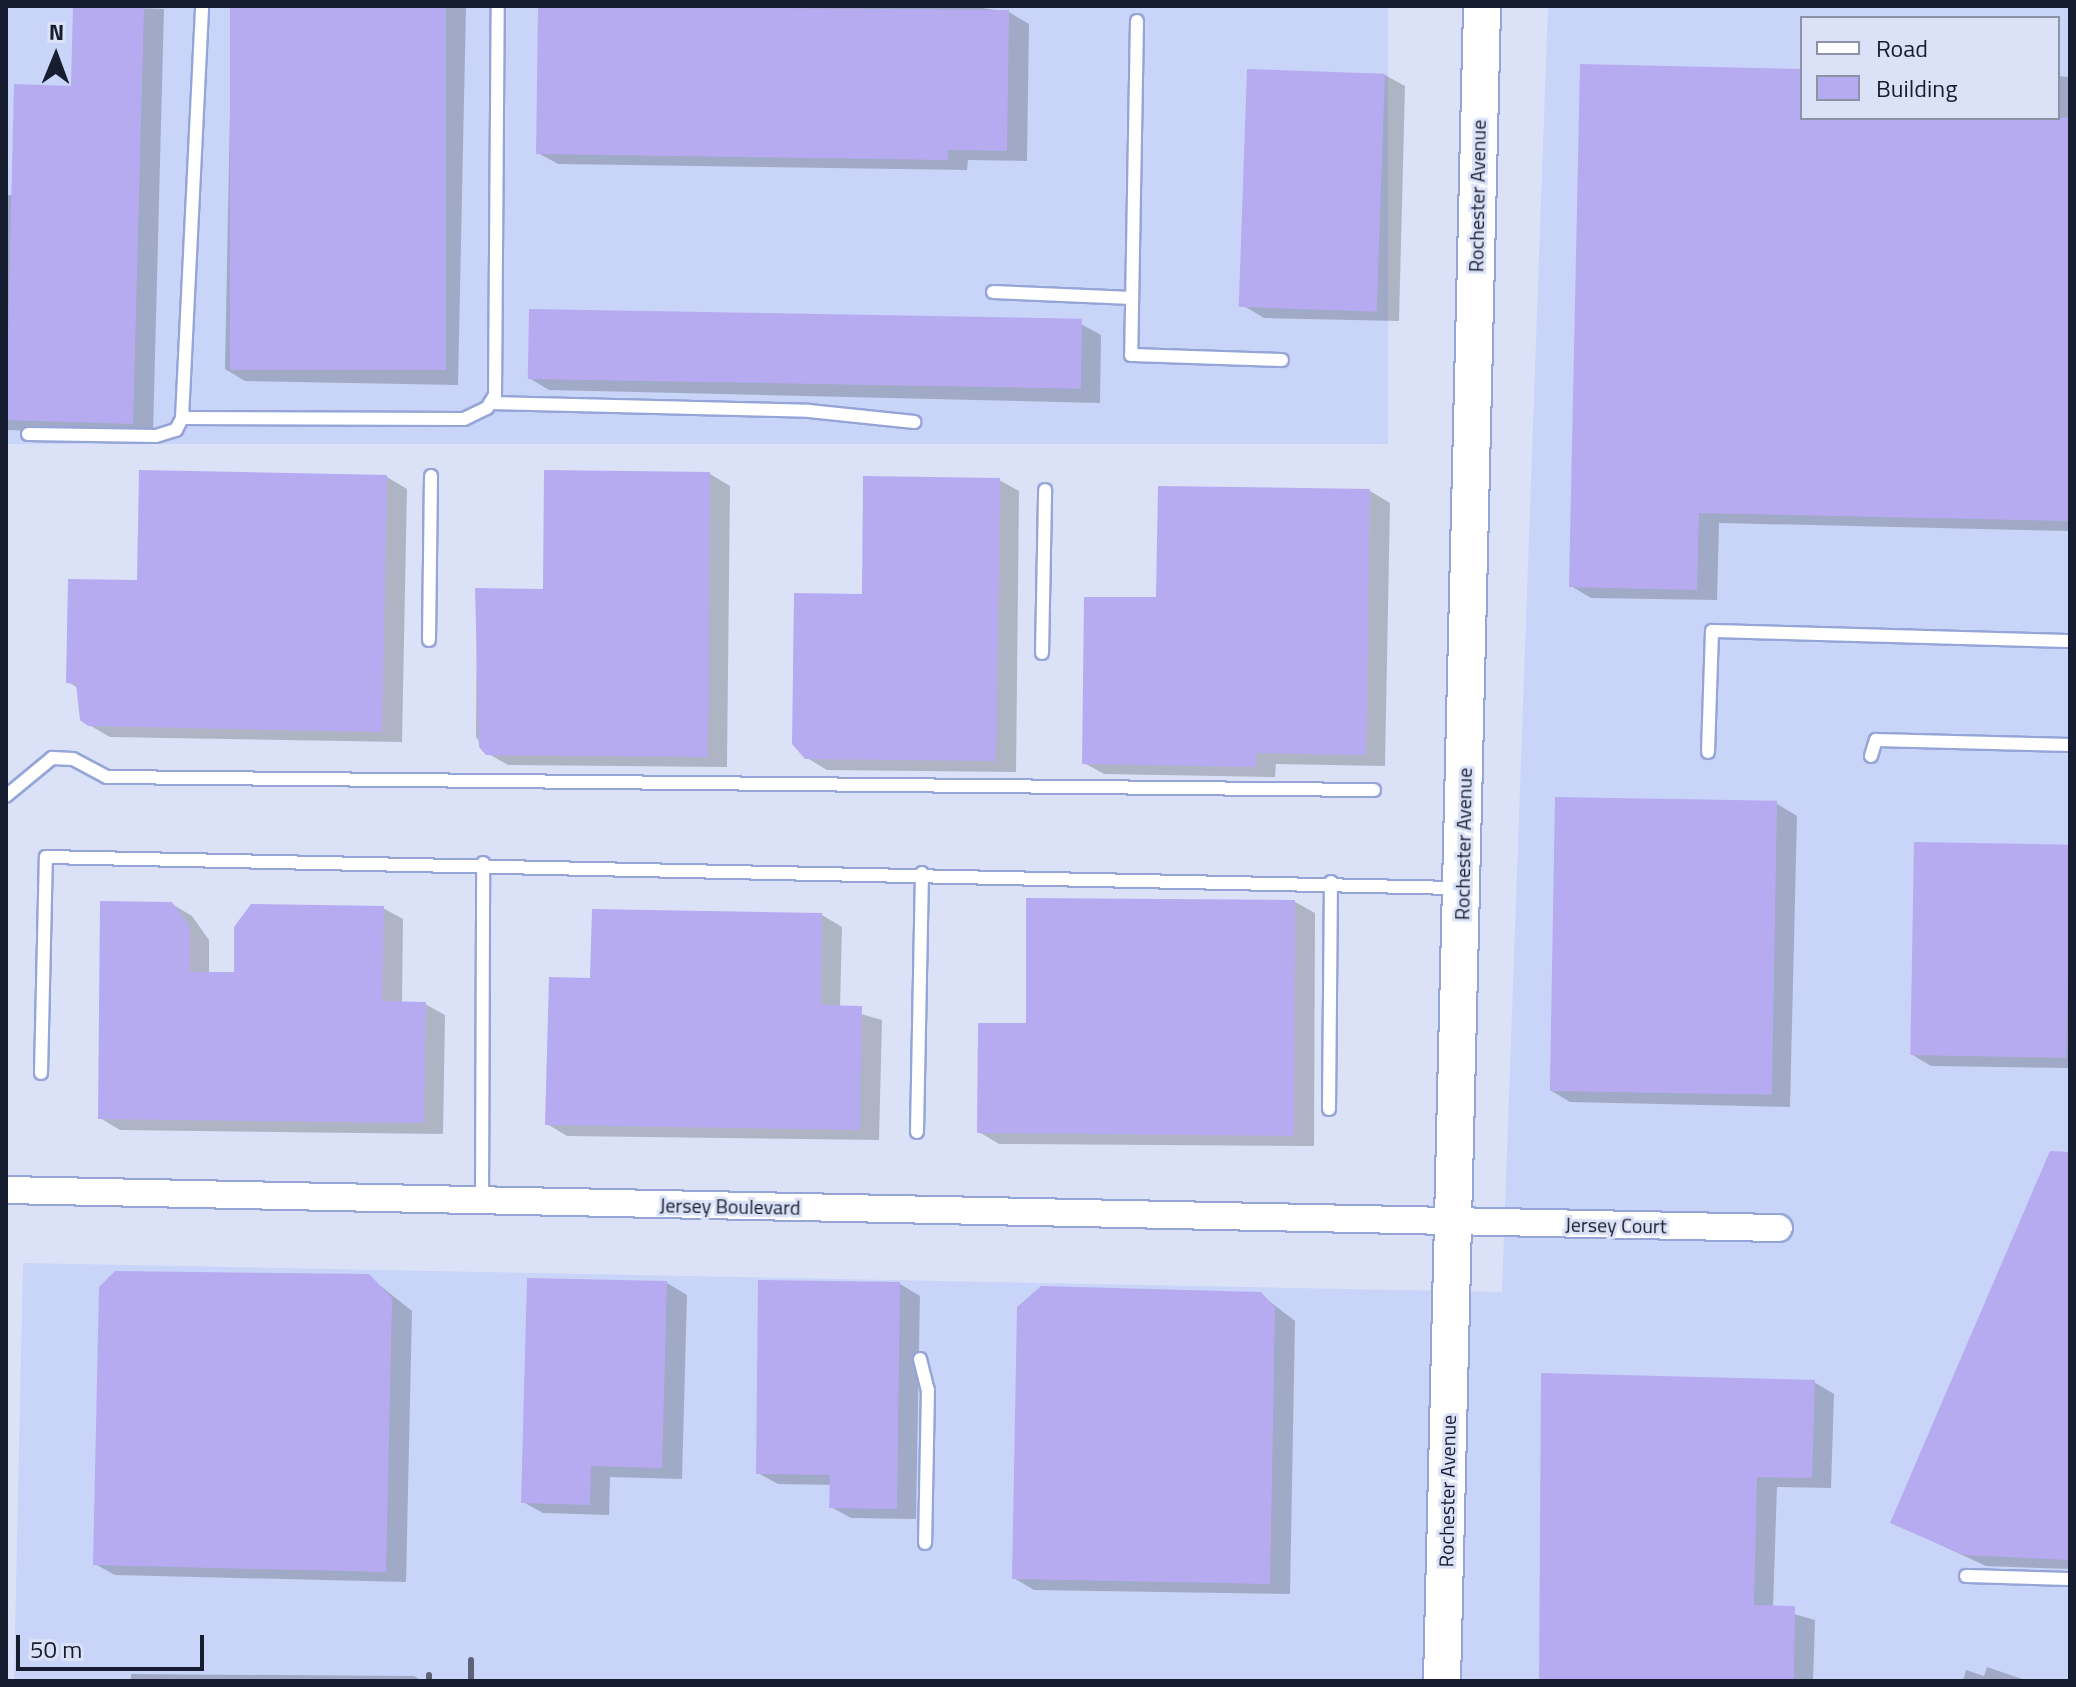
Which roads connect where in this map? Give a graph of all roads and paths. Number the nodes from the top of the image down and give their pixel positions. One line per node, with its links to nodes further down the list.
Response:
1 (202, 6): 9 (lane)
2 (498, 6): 8 (lane)
3 (1482, 6): 25 (main road, Rochester Avenue)
4 (1137, 21): 6 (lane)
5 (993, 292): 6 (lane)
6 (1132, 298): 7 (lane)
7 (1282, 360)
8 (490, 403): 9 (lane); 10 (lane)
9 (182, 418): 11 (lane)
10 (914, 422)
11 (28, 434)
12 (431, 476): 14 (lane)
13 (1045, 490): 16 (lane)
14 (429, 640)
15 (2070, 641): 18 (lane)
16 (1042, 653)
17 (2070, 745): 19 (lane)
18 (1708, 752)
19 (1871, 756)
20 (1374, 790): 21 (lane)
21 (6, 796)
22 (483, 863): 23 (lane); 26 (lane); 30 (lane)
23 (922, 873): 24 (lane); 28 (lane)
24 (1331, 882): 25 (lane); 27 (lane)
25 (1462, 888): 31 (main road, Rochester Avenue)
26 (41, 1073)
27 (1329, 1109)
28 (917, 1132)
29 (6, 1190): 30 (street, Jersey Boulevard)
30 (482, 1201): 31 (street, Jersey Boulevard)
31 (1453, 1221): 32 (street, Jersey Court); 37 (main road, Rochester Avenue)
32 (1779, 1228)
33 (920, 1359): 34 (lane)
34 (925, 1543)
35 (1966, 1576): 36 (lane)
36 (2070, 1579)
37 (1442, 1681)

